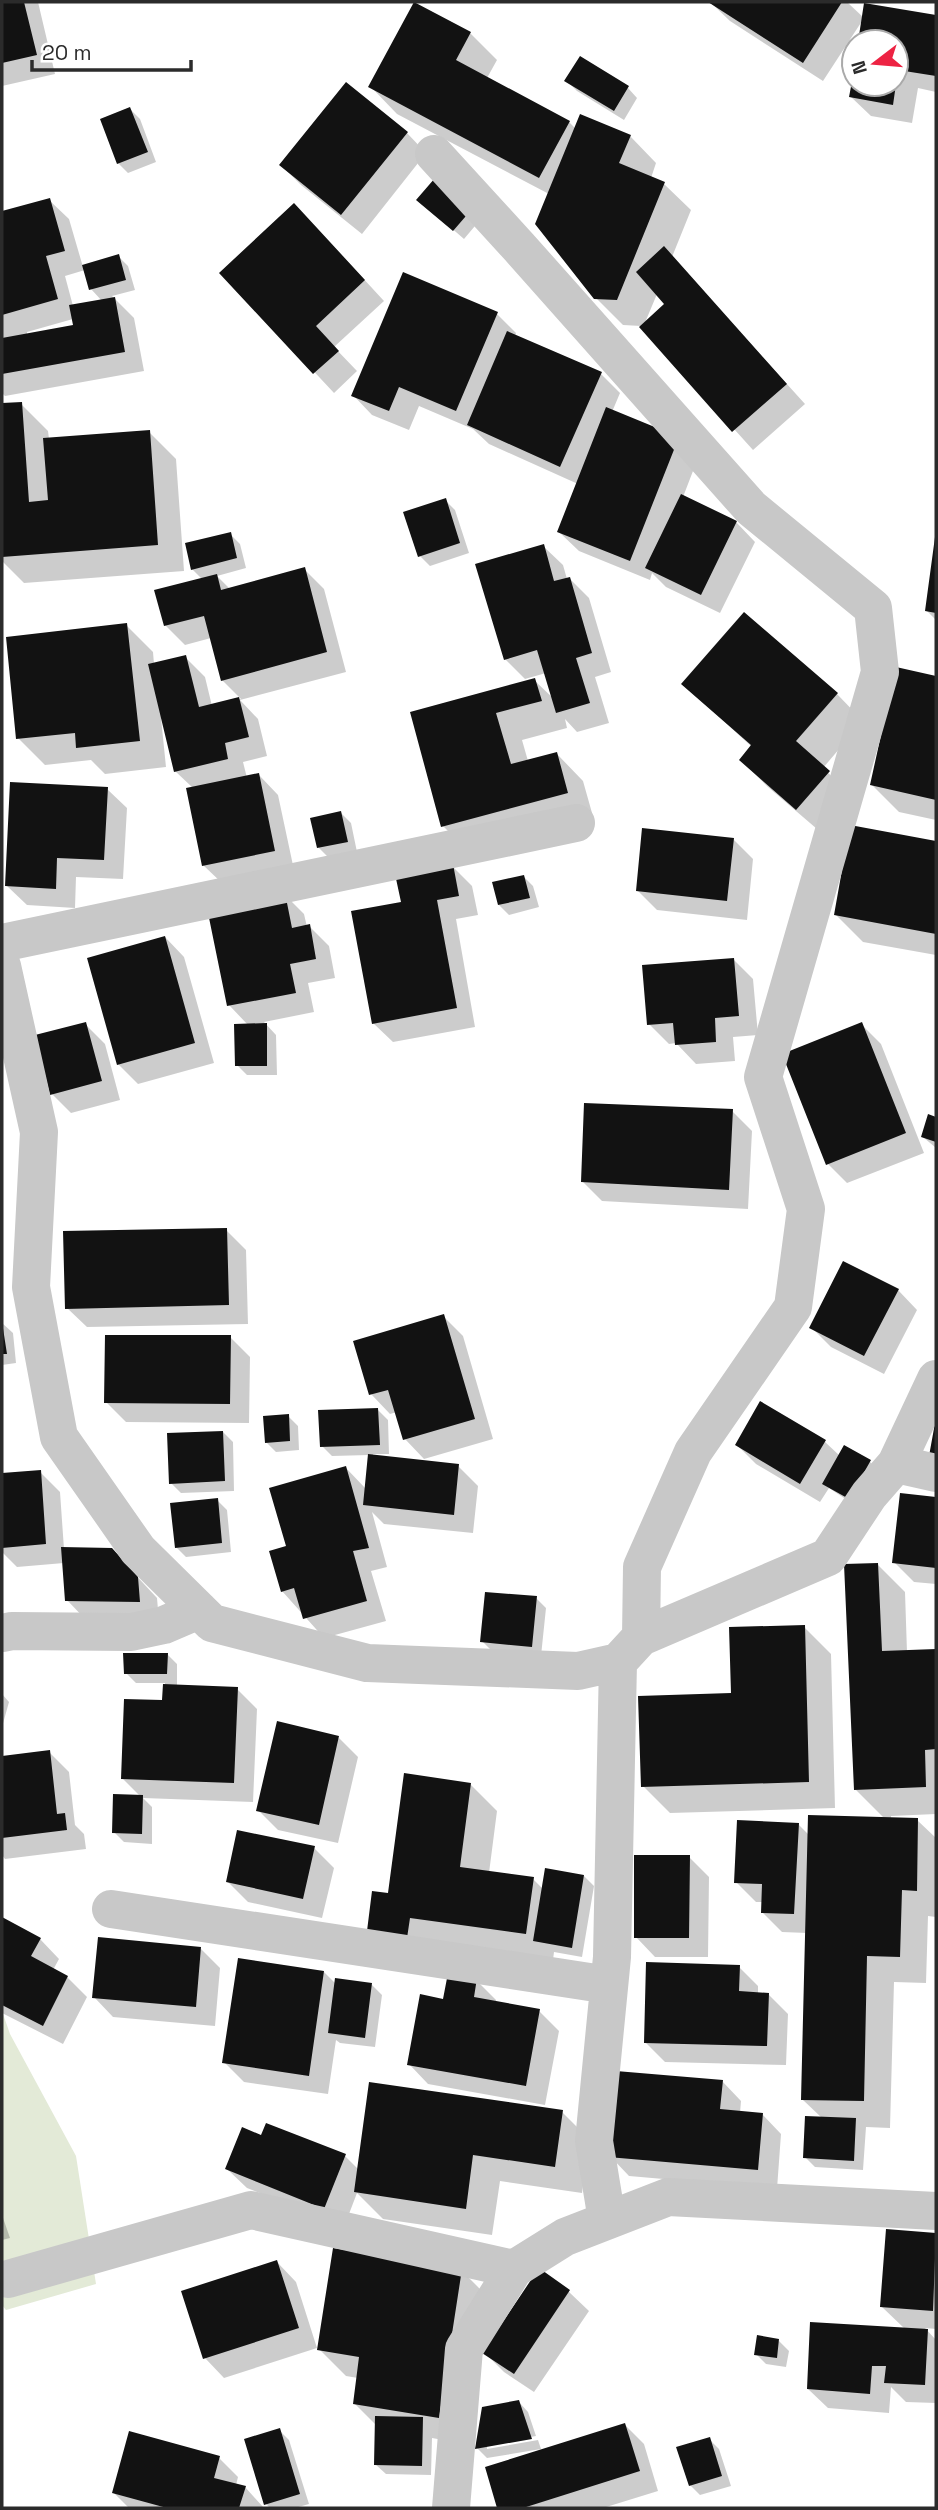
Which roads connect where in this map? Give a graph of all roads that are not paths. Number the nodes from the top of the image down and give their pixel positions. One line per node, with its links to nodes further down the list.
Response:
1 (434, 154): 10 (street)
2 (576, 823): 3 (street)
3 (2, 943)
4 (2, 966): 8 (street)
5 (936, 1379): 6 (street)
6 (896, 1464): 7 (street); 10 (street)
7 (936, 1473)
8 (199, 1610): 9 (street); 10 (street)
9 (2, 1633)
10 (630, 1650): 12 (street)
11 (111, 1909): 12 (street)
12 (609, 1984): 14 (street)
13 (936, 2211): 14 (street)
14 (607, 2220): 15 (street)
15 (514, 2269): 16 (street); 17 (street)
16 (8, 2279)
17 (451, 2508)

